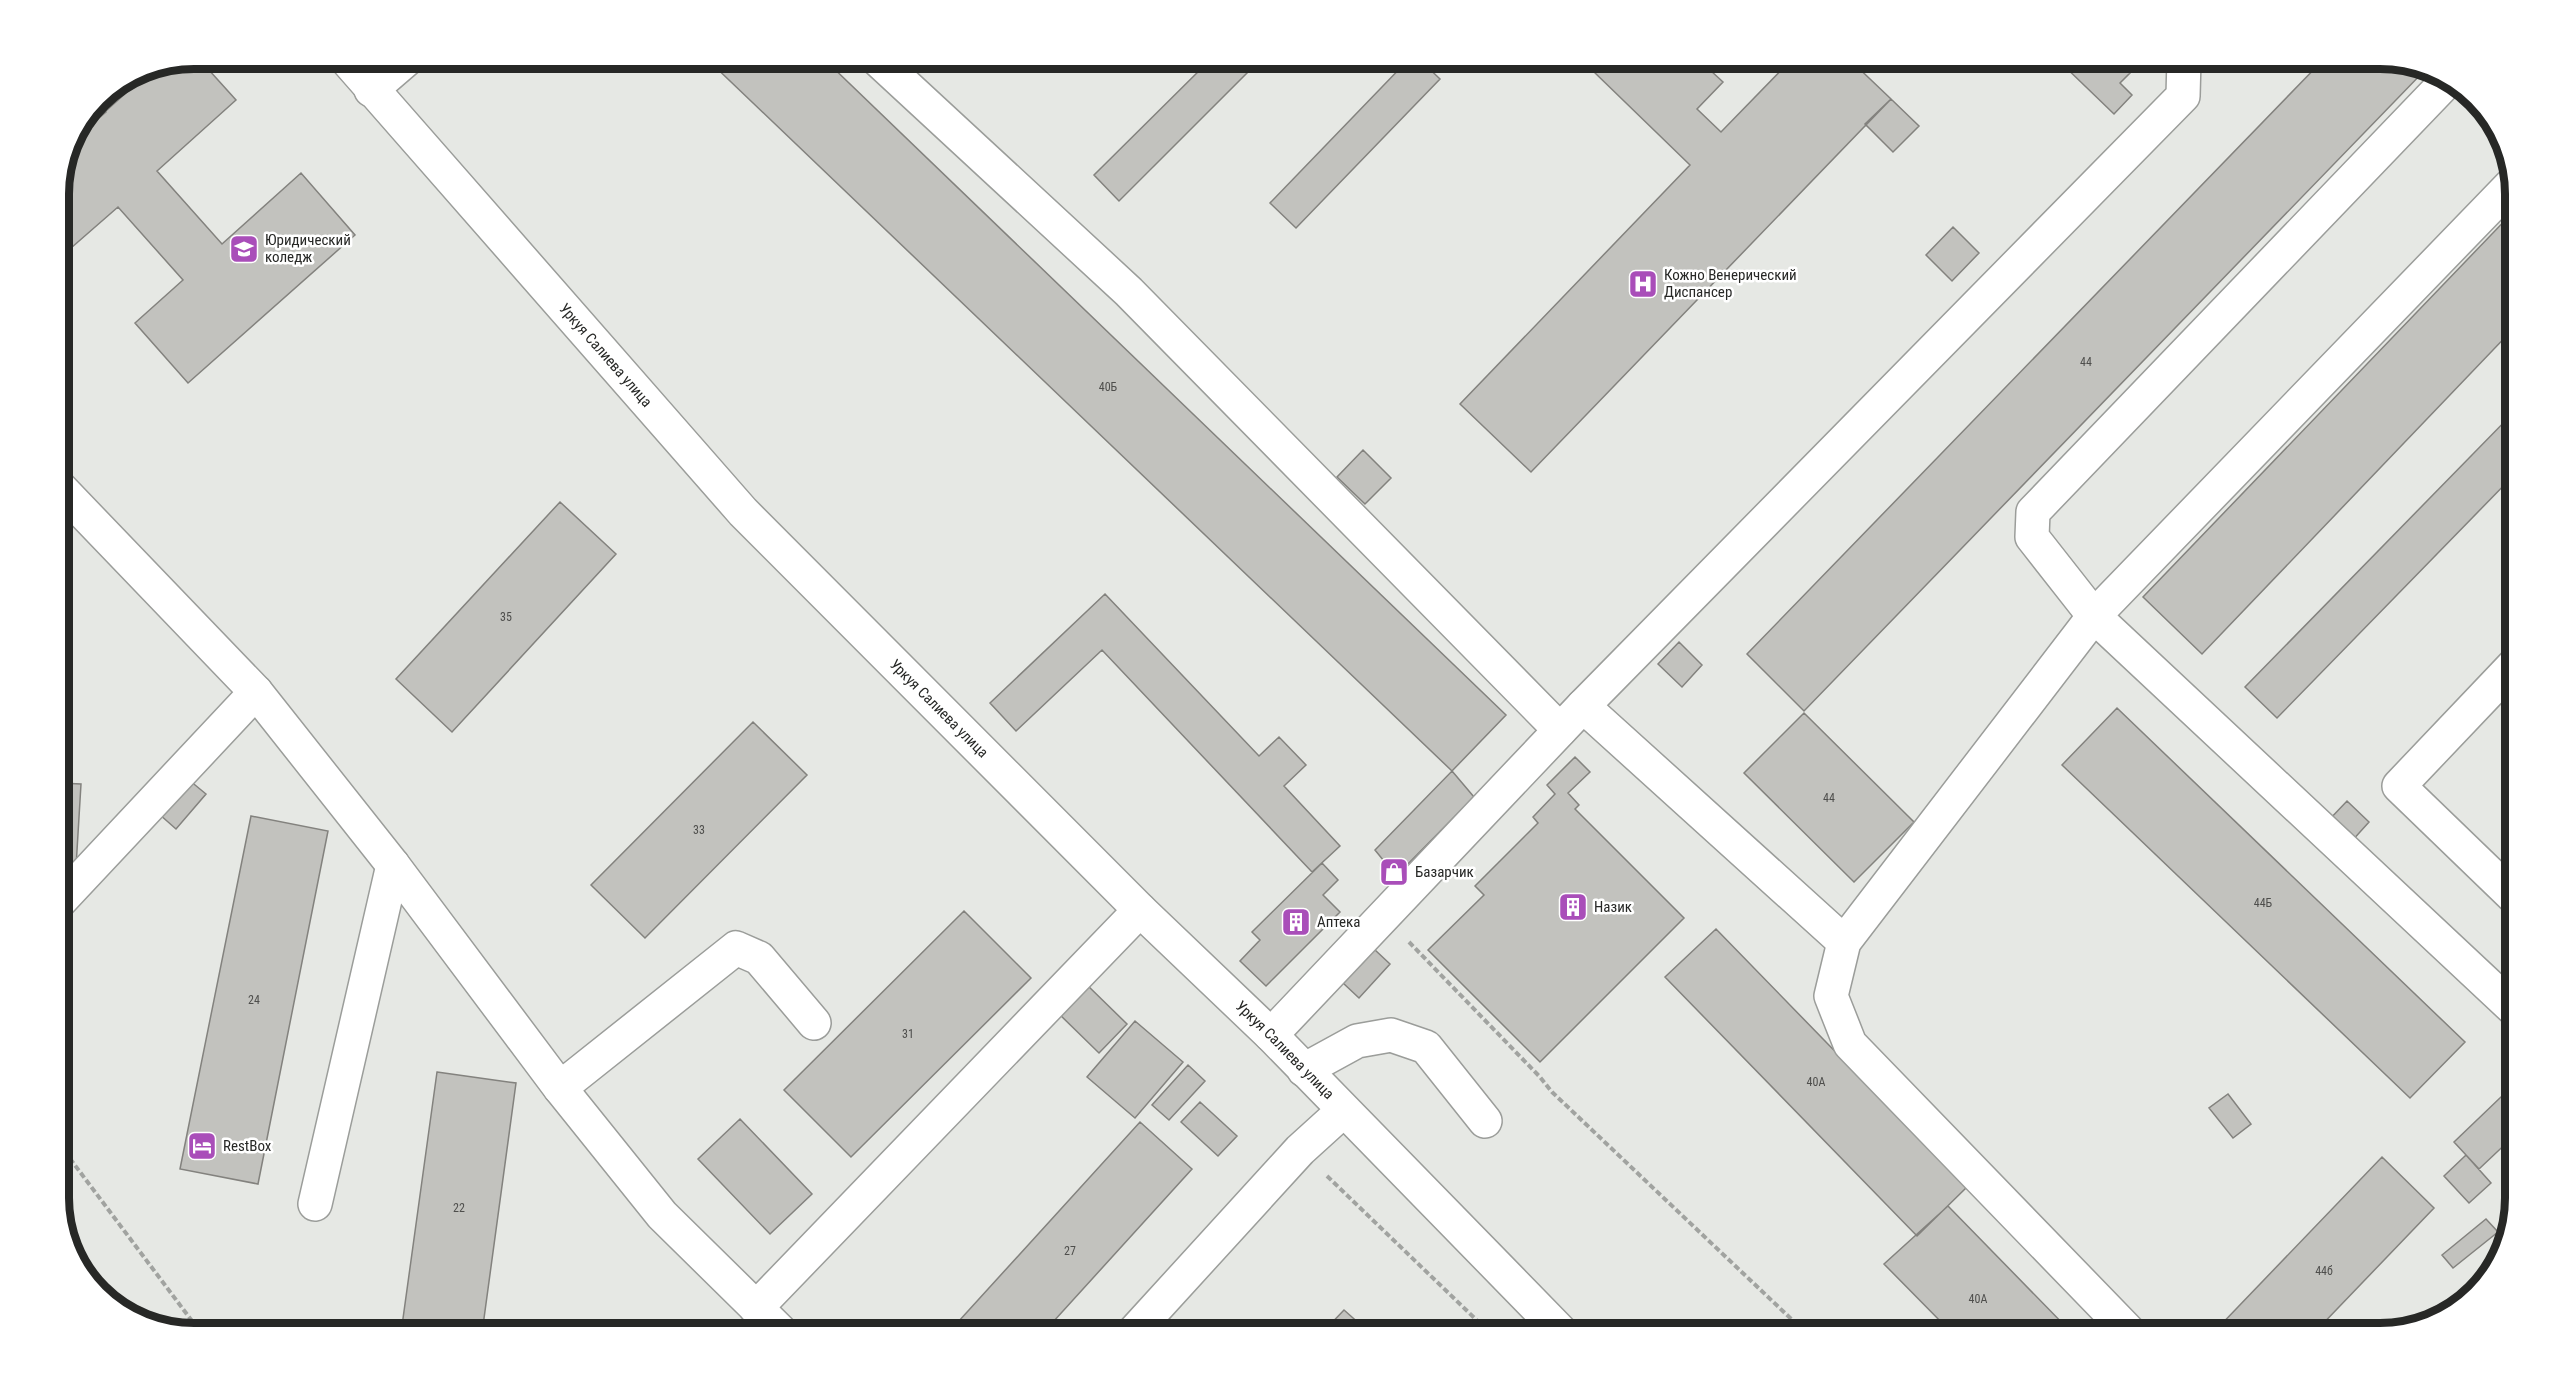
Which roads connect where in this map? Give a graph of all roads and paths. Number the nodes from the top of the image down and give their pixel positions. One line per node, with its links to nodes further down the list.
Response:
1 (355, 69): 6 (street, Уркуя Салиева улица)
2 (394, 69): 6 (street)
3 (889, 69): 13 (street)
4 (2184, 69): 12 (street)
5 (2442, 86): 9 (street)
6 (371, 90): 17 (street, Уркуя Салиева улица)
7 (2505, 191): 9 (street)
8 (69, 497): 11 (street)
9 (2094, 616): 19 (street); 20 (street)
10 (2505, 675): 15 (street)
11 (256, 692): 14 (street); 16 (street)
12 (1583, 706): 13 (street); 19 (street)
13 (1560, 730): 18 (street)
14 (393, 865): 24 (street); 29 (street)
15 (2505, 888)
16 (69, 891)
17 (1140, 910): 22 (street, Уркуя Салиева улица); 30 (street)
18 (1384, 915): 22 (street); 36 (path)
19 (1844, 942): 37 (street)
20 (2505, 1000)
21 (814, 1023): 24 (street)
22 (1271, 1035): 23 (street, Уркуя Салиева улица)
23 (1304, 1070): 25 (street, Уркуя Салиева улица); 26 (street)
24 (560, 1088): 30 (street)
25 (1343, 1111): 27 (street); 35 (street, Уркуя Салиева улица)
26 (1485, 1121)
27 (1300, 1150): 33 (street); 34 (path)
28 (69, 1157): 31 (path)
29 (315, 1204)
30 (756, 1308): 32 (street)
31 (193, 1323)
32 (771, 1323)
33 (1143, 1323)
34 (1478, 1323)
35 (1551, 1323)
36 (1794, 1323)
37 (2119, 1323)

